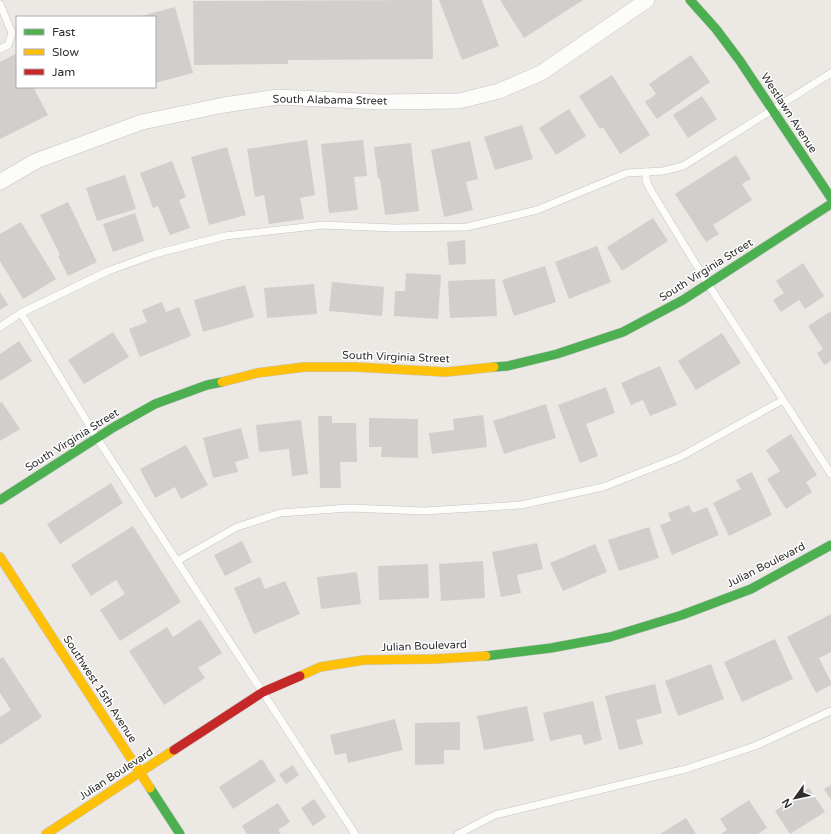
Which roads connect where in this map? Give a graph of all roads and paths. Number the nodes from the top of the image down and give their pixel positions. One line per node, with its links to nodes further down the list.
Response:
1 (647, 0): 8 (street, South Alabama Street)
2 (690, 0): 6 (street, Westlawn Avenue)
3 (0, 4): 4 (lane)
4 (0, 49)
5 (831, 73): 6 (lane)
6 (772, 109): 7 (lane); 9 (street, Westlawn Avenue)
7 (646, 172): 11 (lane); 12 (lane)
8 (0, 182)
9 (831, 198)
10 (831, 204): 11 (street, South Virginia Street)
11 (708, 284): 14 (lane); 15 (street, South Virginia Street)
12 (21, 313): 13 (lane); 15 (lane)
13 (0, 327)
14 (783, 400): 16 (lane); 20 (lane)
15 (97, 438): 17 (street, South Virginia Street); 20 (lane)
16 (831, 474)
17 (0, 500)
18 (831, 546): 21 (street, Julian Boulevard)
19 (0, 557): 23 (street, Southwest 15th Avenue)
20 (177, 561): 21 (lane)
21 (263, 692): 23 (street, Julian Boulevard); 26 (lane)
22 (831, 710): 27 (lane)
23 (140, 773): 24 (street, Julian Boulevard); 25 (street, Southwest 15th Avenue)
24 (46, 834)
25 (180, 834)
26 (355, 834)
27 (458, 834)

